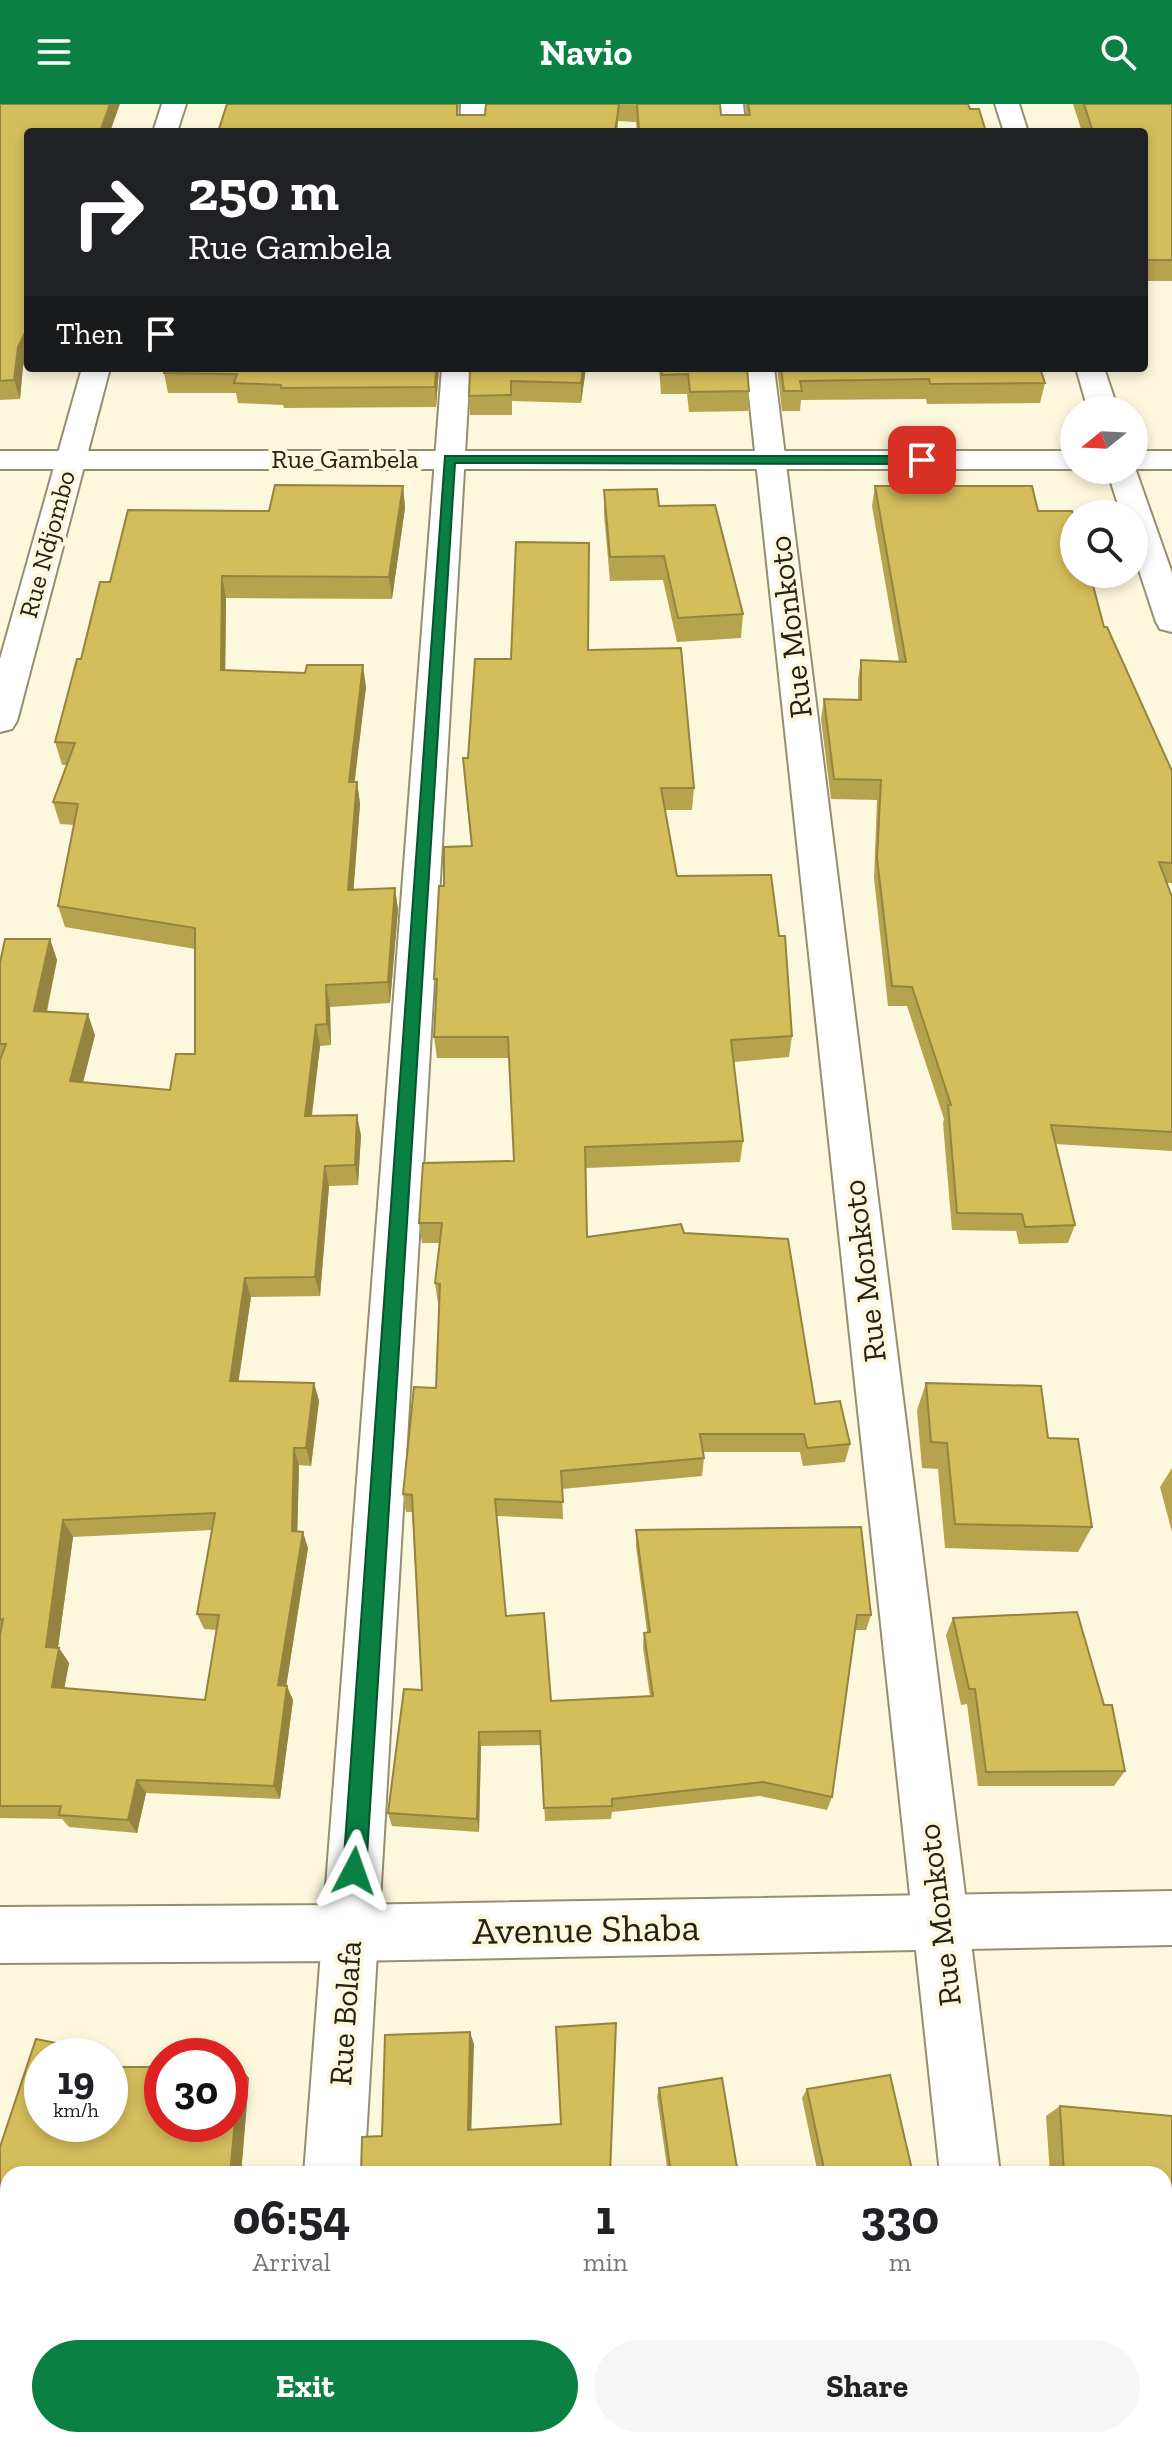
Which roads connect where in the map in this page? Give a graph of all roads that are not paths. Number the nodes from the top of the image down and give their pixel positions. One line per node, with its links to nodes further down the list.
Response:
1 (174, 104): 5 (street)
2 (473, 104): 6 (street)
3 (731, 104): 7 (street)
4 (1007, 104): 8 (street)
5 (166, 128)
6 (472, 128)
7 (734, 128)
8 (1015, 128)
9 (95, 372): 20 (street, Rue Ndjombo)
10 (456, 372): 14 (street, Rue Bolafa)
11 (760, 372): 16 (street, Rue Monkoto)
12 (1091, 372): 13 (street)
13 (1099, 396)
14 (449, 459): 16 (street, Rue Gambela); 20 (street, Rue Gambela); 26 (street, Rue Bolafa)
15 (0, 460): 20 (street, Rue Gambela)
16 (770, 460): 17 (street, Rue Gambela); 25 (street, Rue Monkoto)
17 (1060, 460)
18 (1148, 460): 19 (street)
19 (1172, 460)
20 (69, 461): 23 (street, Rue Ndjombo)
21 (1127, 484): 22 (street)
22 (1172, 622)
23 (0, 721)
24 (1172, 1918): 25 (street, Avenue Shaba)
25 (940, 1922): 26 (street, Avenue Shaba); 29 (street, Rue Monkoto)
26 (350, 1933): 27 (street, Avenue Shaba); 28 (street, Rue Bolafa)
27 (0, 1935)
28 (335, 2166)
29 (969, 2166)

